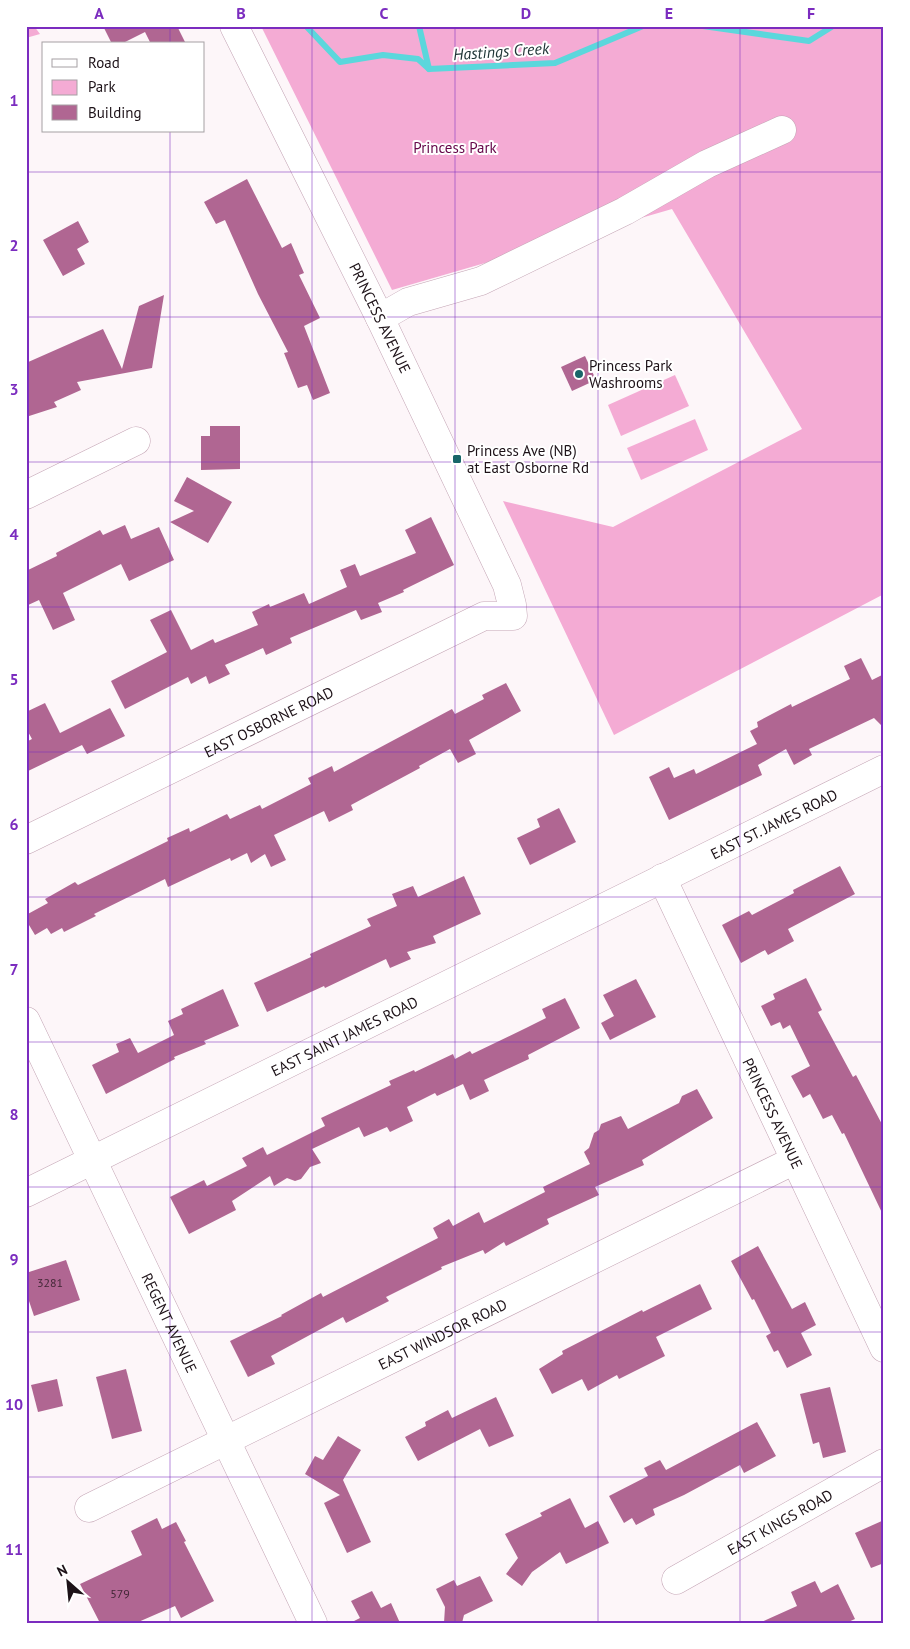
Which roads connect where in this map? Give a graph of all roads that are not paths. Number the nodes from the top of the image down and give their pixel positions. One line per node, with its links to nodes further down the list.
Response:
1 (234, 26): 3 (street, PRINCESS AVENUE)
2 (782, 130): 3 (street)
3 (380, 318): 6 (street, PRINCESS AVENUE)
4 (136, 441): 5 (street)
5 (26, 495)
6 (513, 616): 8 (street, EAST OSBORNE ROAD)
7 (884, 769): 9 (street, EAST ST. JAMES ROAD)
8 (26, 840)
9 (662, 878): 11 (street, EAST SAINT JAMES ROAD); 12 (street, PRINCESS AVENUE)
10 (26, 1021): 11 (street, REGENT AVENUE)
11 (92, 1160): 13 (street, EAST SAINT JAMES ROAD); 15 (street, REGENT AVENUE)
12 (795, 1160): 14 (street, PRINCESS AVENUE); 15 (street, EAST WINDSOR ROAD)
13 (26, 1193)
14 (884, 1348)
15 (226, 1442): 17 (street, EAST WINDSOR ROAD); 19 (street, REGENT AVENUE)
16 (884, 1463): 18 (street, EAST KINGS ROAD)
17 (89, 1508)
18 (676, 1580)
19 (313, 1623)

